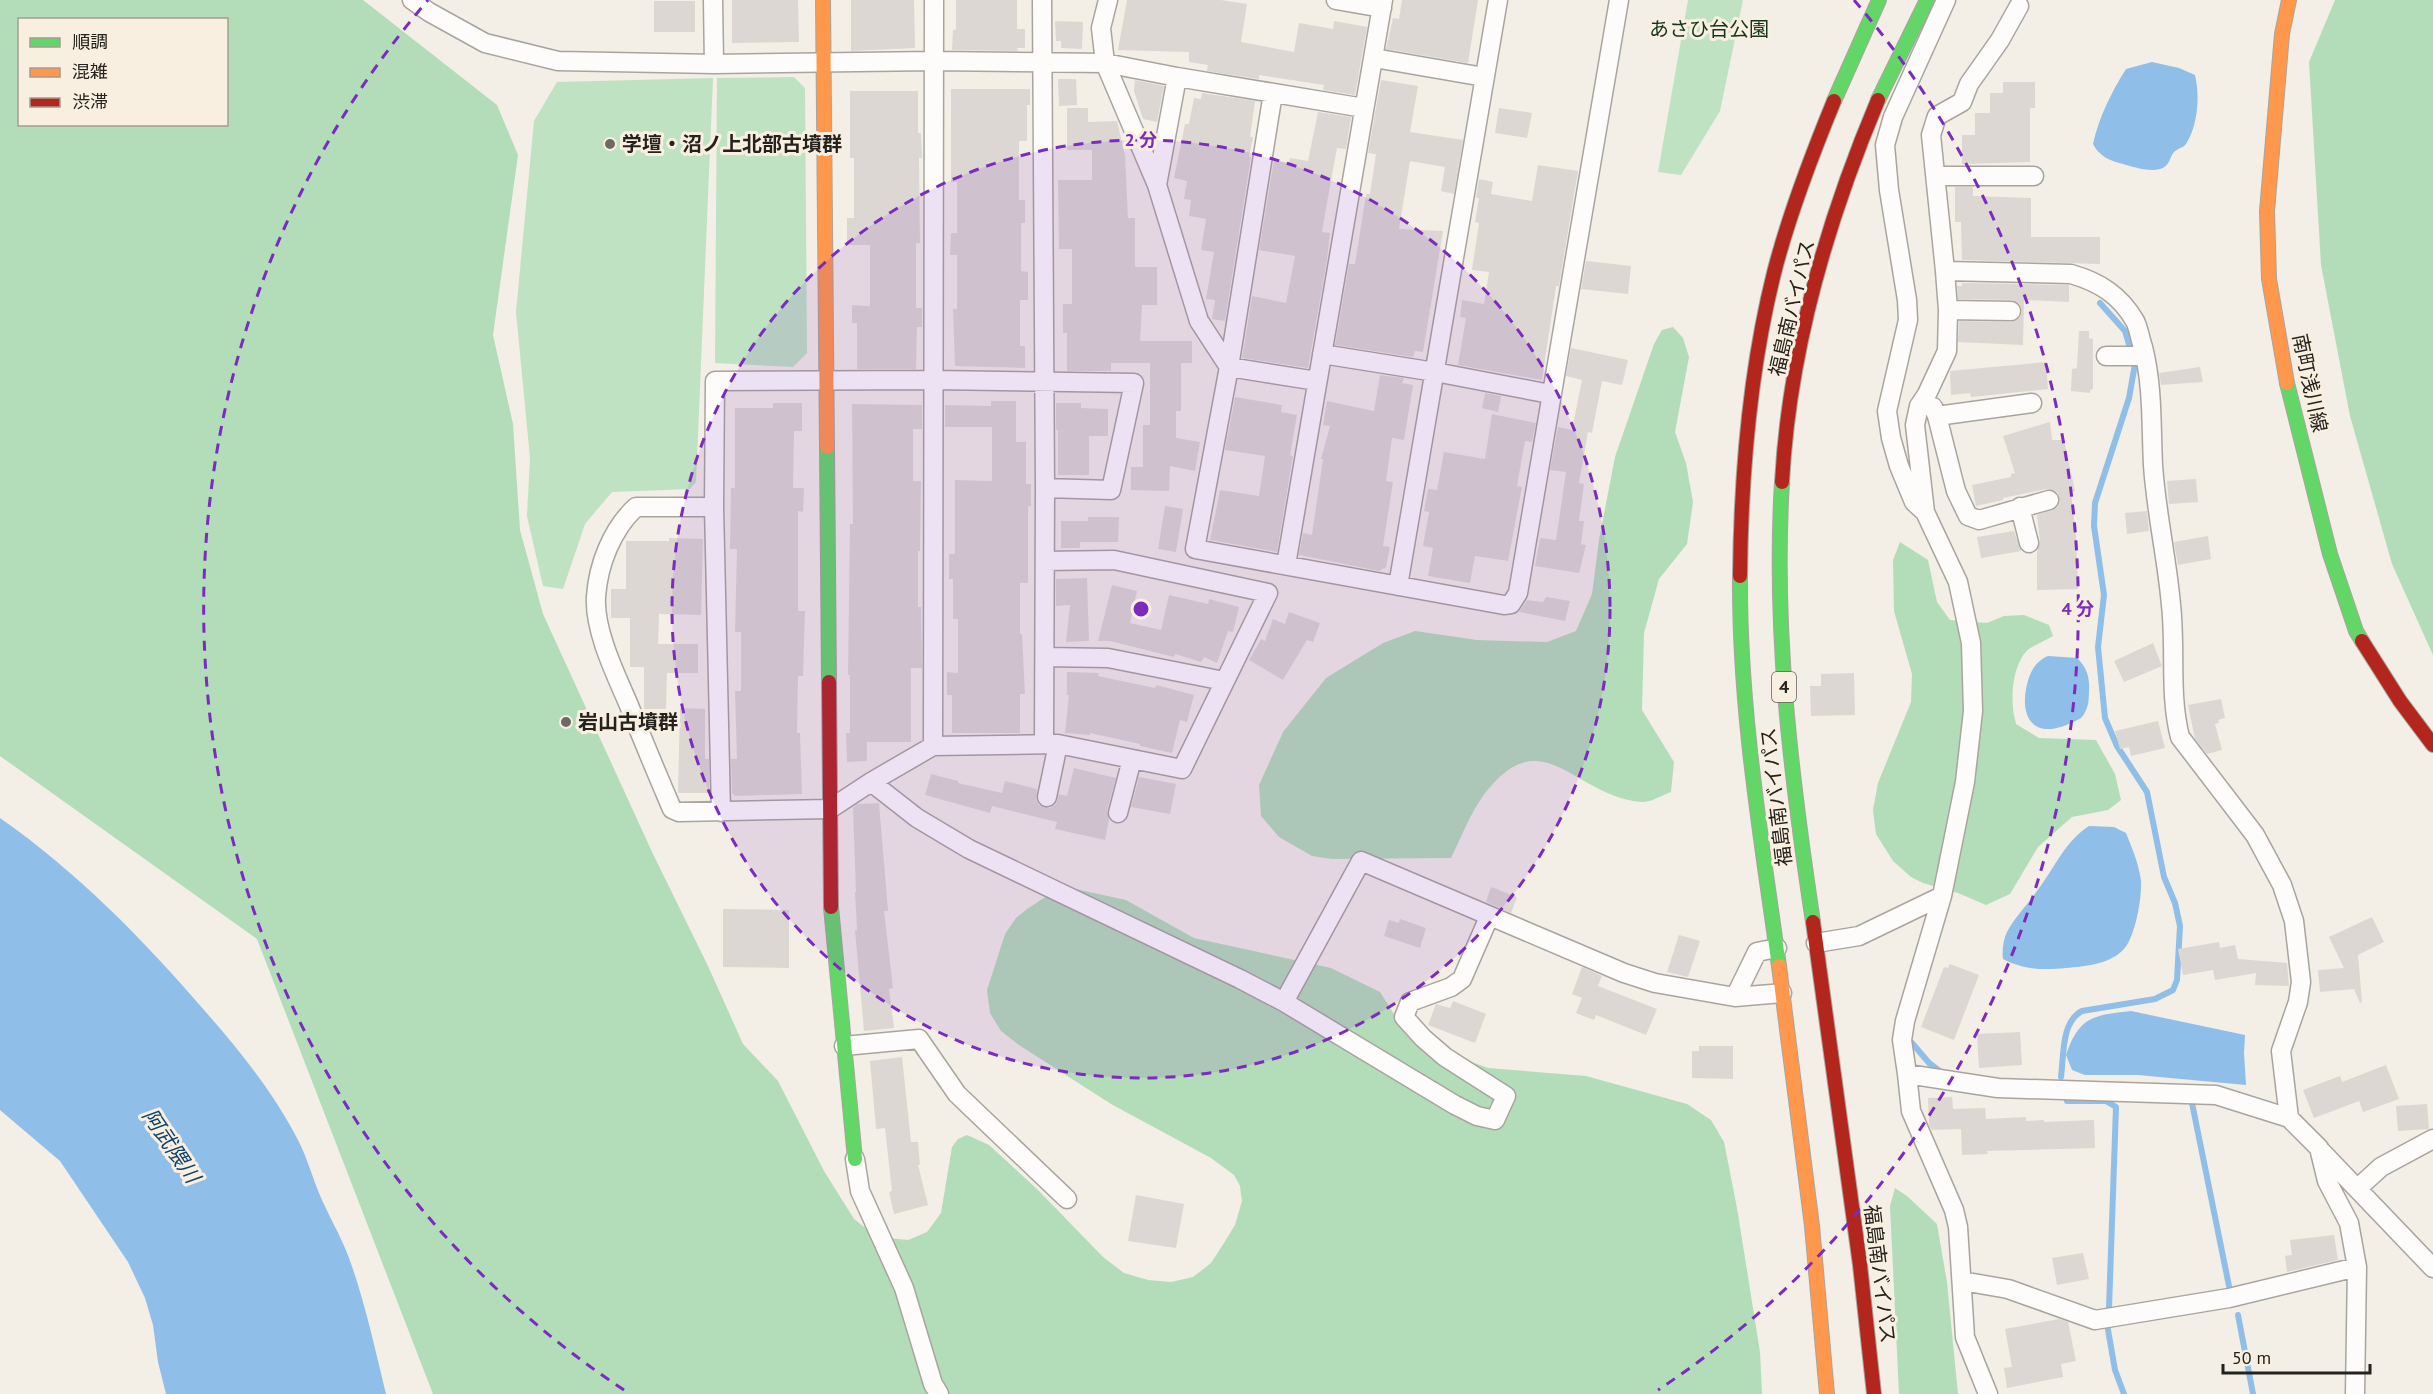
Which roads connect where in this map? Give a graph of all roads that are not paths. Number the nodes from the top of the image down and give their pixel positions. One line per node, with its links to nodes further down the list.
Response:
1 (412, 0): 21 (street)
2 (713, 0): 21 (street)
3 (823, 0): 19 (main road)
4 (934, 0): 17 (street)
5 (1042, 0): 18 (street)
6 (1108, 0): 20 (street)
7 (1336, 0): 14 (street)
8 (1498, 0): 23 (street)
9 (1619, 0): 41 (street)
10 (1879, 0): 68 (main road, 福島南バイパス / 4)
11 (1927, 0): 67 (main road, 福島南バイパス / 4)
12 (1946, 0): 49 (street)
13 (2287, 0): 57 (main road, 南町浅川線)
14 (1383, 4): 16 (street)
15 (2019, 6): 27 (street)
16 (1374, 58): 23 (street); 25 (street)
17 (934, 61): 18 (street); 19 (street); 37 (street)
18 (1043, 62): 20 (street); 40 (street)
19 (823, 63): 21 (street); 38 (main road)
20 (1105, 63): 22 (street); 28 (street)
21 (714, 64)
22 (1177, 77): 24 (street); 28 (street)
23 (1484, 77): 36 (street)
24 (1272, 93): 25 (street); 35 (street)
25 (1364, 108): 32 (street)
26 (2034, 176): 27 (street)
27 (1937, 177): 29 (street)
28 (1157, 185): 35 (street)
29 (1945, 271): 30 (street); 34 (street)
30 (1948, 310): 31 (street); 42 (street)
31 (2011, 311)
32 (1322, 354): 36 (street); 39 (street)
33 (2106, 356): 34 (street)
34 (2145, 356): 74 (street)
35 (1228, 367): 39 (street); 52 (street)
36 (1435, 372): 41 (street); 53 (street)
37 (934, 380): 38 (street); 40 (street); 58 (street)
38 (826, 381): 47 (street); 62 (main road)
39 (1317, 381): 52 (street)
40 (1044, 382): 45 (street); 45 (street)
41 (1550, 394): 53 (street)
42 (1928, 394): 44 (street); 49 (street)
43 (2032, 404): 44 (street)
44 (1937, 416): 48 (street)
45 (1046, 488): 51 (street)
46 (2049, 500): 48 (street)
47 (714, 507): 63 (street); 63 (street)
48 (2020, 507): 50 (street)
49 (1925, 512): 65 (street)
50 (2029, 543)
51 (1045, 561): 54 (street); 55 (street)
52 (1287, 565): 53 (street)
53 (1398, 586)
54 (1045, 657): 55 (street); 56 (street)
55 (1224, 681): 59 (street)
56 (1051, 743): 58 (street); 59 (street); 61 (street)
57 (2433, 745)
58 (933, 746): 60 (street)
59 (1132, 759): 64 (street)
60 (871, 782): 62 (street); 71 (street)
61 (1047, 797)
62 (830, 810): 63 (street); 72 (main road)
63 (721, 812)
64 (1118, 813)
65 (1942, 896): 67 (street); 73 (street)
66 (1489, 916): 70 (street); 71 (street); 71 (street)
67 (1816, 943): 85 (main road, 福島南バイパス / 4)
68 (1777, 948): 69 (main road, 福島南バイパス / 4); 70 (street)
69 (1782, 993): 70 (street); 84 (main road, 福島南バイパス / 4)
70 (1735, 997)
71 (1284, 1002)
72 (844, 1046): 77 (main road); 79 (street)
73 (1907, 1074): 74 (street); 82 (street)
74 (2289, 1118): 76 (street)
75 (2433, 1139): 78 (street)
76 (2319, 1148): 78 (street); 81 (street)
77 (855, 1159): 83 (street)
78 (2358, 1188): 80 (street)
79 (1067, 1199)
80 (2432, 1264)
81 (2357, 1267): 82 (street); 87 (street)
82 (1962, 1281): 86 (street)
83 (939, 1394)
84 (1827, 1394)
85 (1874, 1394)
86 (1988, 1394)
87 (2355, 1394)

